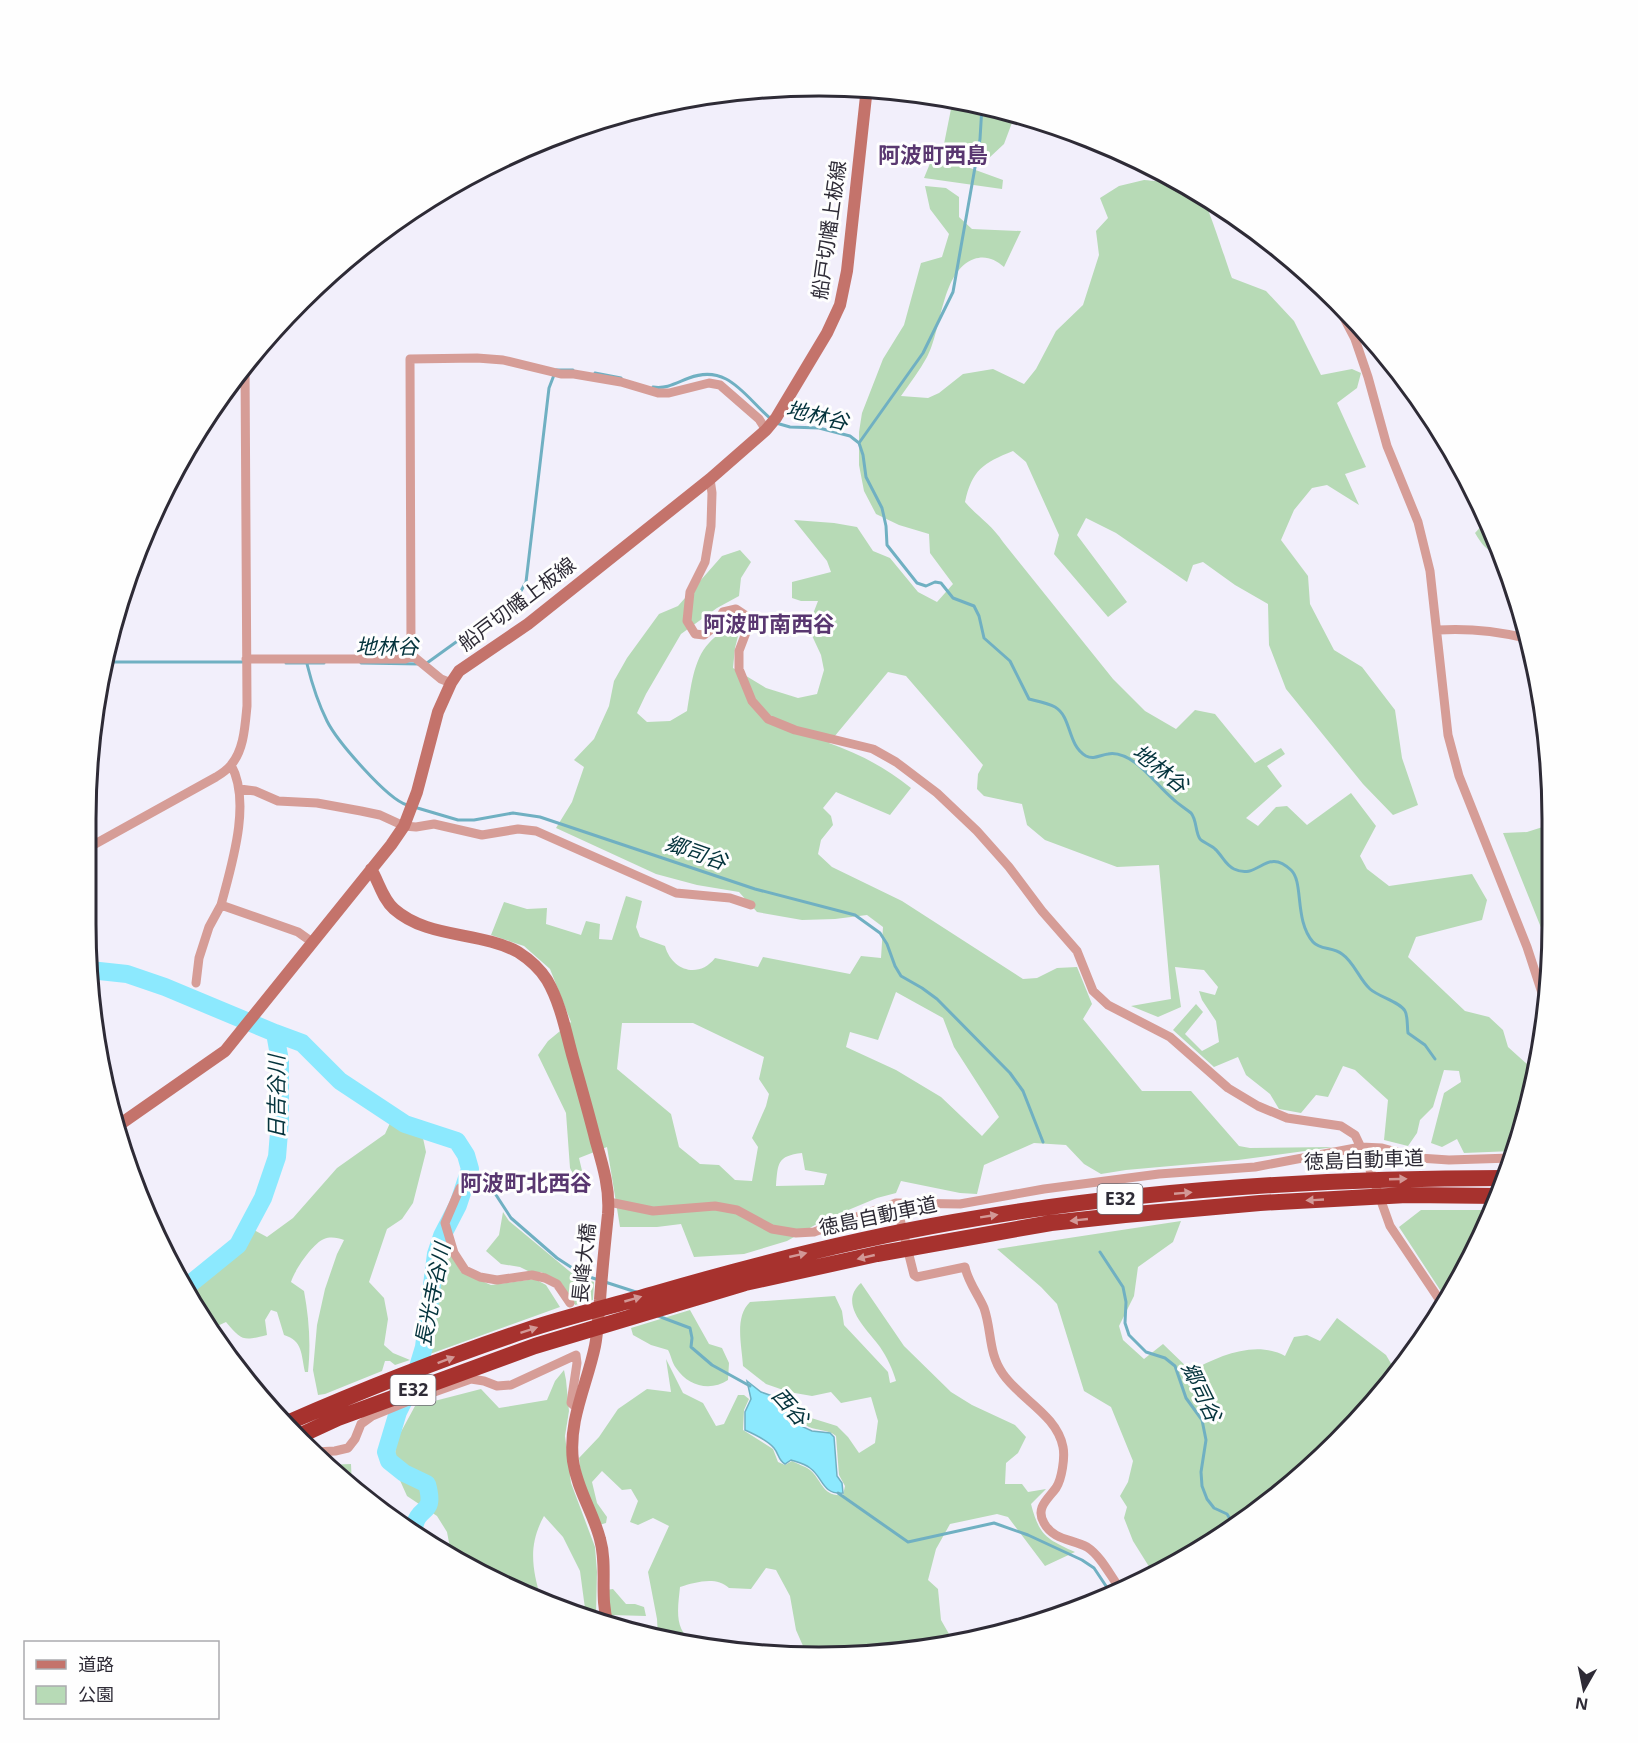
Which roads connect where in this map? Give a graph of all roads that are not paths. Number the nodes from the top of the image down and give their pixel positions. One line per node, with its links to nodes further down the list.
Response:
1 (866, 98): 4 (main road, 船戸切幡上板線)
2 (1349, 328): 6 (street)
3 (245, 379): 9 (street)
4 (771, 425): 5 (main road, 船戸切幡上板線); 8 (street)
5 (710, 479): 10 (main road, 船戸切幡上板線); 22 (street)
6 (1438, 630): 7 (street); 20 (street)
7 (1518, 636)
8 (413, 656): 9 (street); 10 (street)
9 (246, 661): 11 (street)
10 (451, 683): 13 (main road, 船戸切幡上板線)
11 (231, 765): 12 (street); 14 (street)
12 (240, 789): 13 (street); 16 (street)
13 (404, 826): 15 (main road, 船戸切幡上板線); 17 (street)
14 (96, 843)
15 (371, 869): 18 (main road, 船戸切幡上板線); 28 (main road, 長峰大橋)
16 (221, 905): 18 (street); 19 (street)
17 (751, 905)
18 (312, 942): 21 (main road, 船戸切幡上板線)
19 (196, 983)
20 (1539, 983)
21 (124, 1121)
22 (1363, 1151): 23 (street); 27 (street); 30 (street)
23 (1503, 1158)
24 (1496, 1178): 29 (highway, 徳島自動車道 / E32, one-way to 24)
25 (460, 1188): 31 (street)
26 (1489, 1196): 29 (highway, 徳島自動車道 / E32, one-way to 29)
27 (898, 1207): 28 (street); 37 (street)
28 (609, 1208): 32 (main road, 長峰大橋)
29 (743, 1276): 31 (highway, 徳島自動車道 / E32)
30 (1438, 1297)
31 (576, 1317): 33 (highway, 徳島自動車道 / E32, one-way to 31); 33 (highway, 徳島自動車道 / E32)
32 (577, 1408): 36 (street); 38 (main road, 長峰大橋)
33 (336, 1411): 34 (highway, 徳島自動車道 / E32); 35 (highway, 徳島自動車道 / E32)
34 (295, 1421)
35 (305, 1432)
36 (324, 1451)
37 (1116, 1583)
38 (606, 1615)

